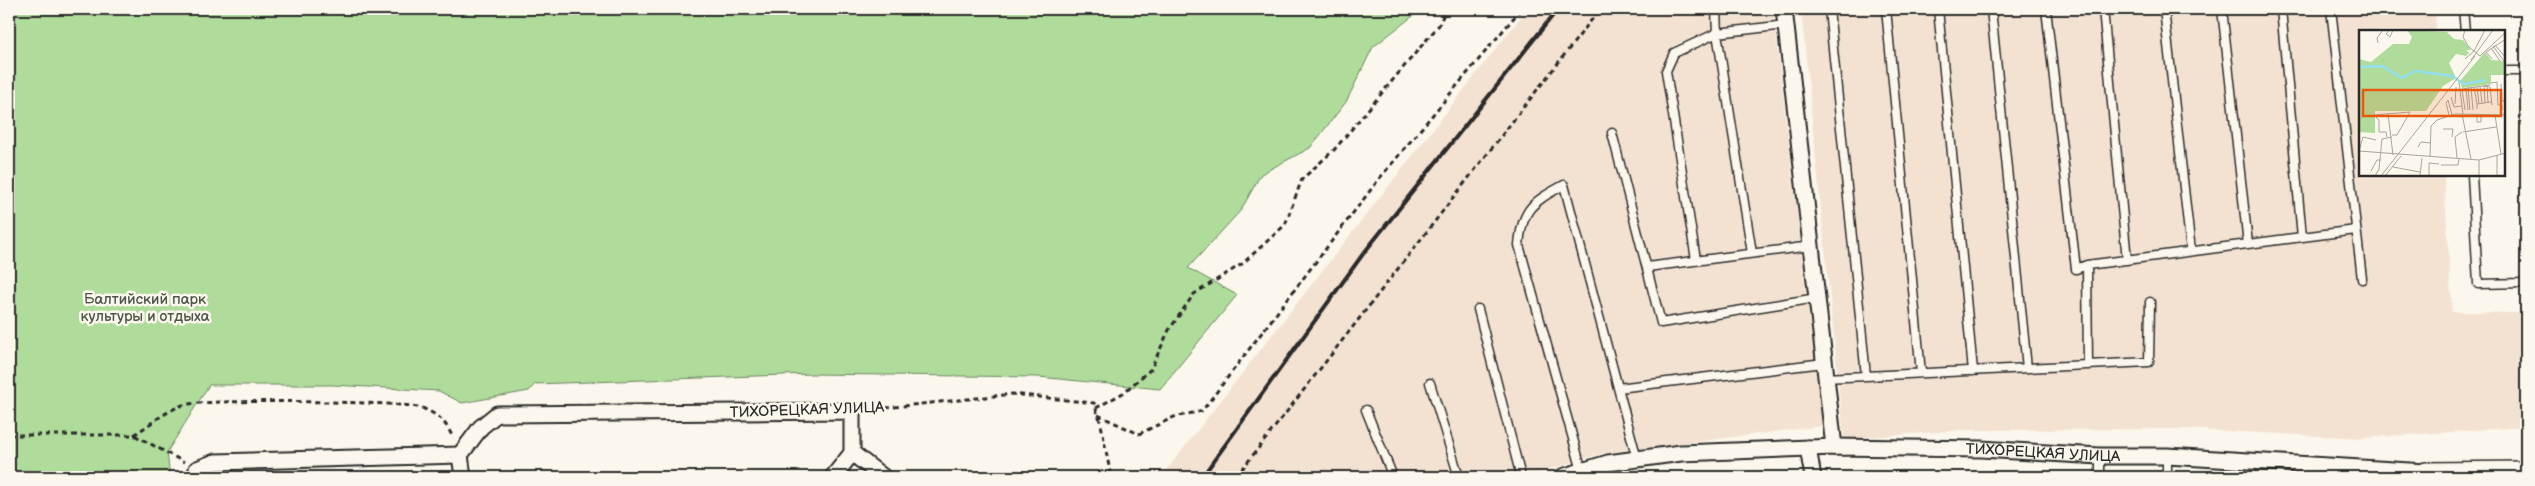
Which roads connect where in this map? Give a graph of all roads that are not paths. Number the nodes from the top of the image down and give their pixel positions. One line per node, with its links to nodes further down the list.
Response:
1 (1716, 9): 16 (lane)
2 (1784, 9): 14 (street)
3 (1829, 9): 41 (lane)
4 (1886, 9): 40 (lane)
5 (1938, 9): 39 (lane)
6 (1991, 9): 37 (lane)
7 (2046, 9): 29 (lane)
8 (2103, 9): 28 (lane)
9 (2164, 9): 25 (lane)
10 (2222, 9): 23 (lane)
11 (2281, 9): 22 (lane)
12 (2331, 9): 21 (lane)
13 (2463, 9): 15 (lane)
14 (1786, 25): 16 (lane); 24 (street)
15 (2464, 30)
16 (1717, 33): 26 (lane); 27 (lane)
17 (2505, 71): 18 (lane)
18 (2526, 71)
19 (1612, 132): 30 (lane)
20 (2472, 176): 32 (lane)
21 (2356, 230): 22 (lane); 31 (lane)
22 (2302, 237): 23 (lane)
23 (2248, 244): 25 (lane)
24 (1811, 246): 26 (lane); 33 (street)
25 (2192, 252): 28 (lane)
26 (1752, 253): 27 (lane)
27 (1696, 260): 30 (lane)
28 (2127, 260): 29 (lane)
29 (2087, 265): 36 (lane)
30 (1647, 267): 33 (lane)
31 (2362, 279)
32 (2526, 283)
33 (1817, 298): 38 (street)
34 (2150, 302): 36 (lane)
35 (1478, 309): 61 (lane)
36 (2088, 365): 37 (lane)
37 (2027, 368): 39 (lane)
38 (1825, 370): 41 (lane); 43 (lane); 45 (street)
39 (1973, 371): 40 (lane)
40 (1921, 373): 41 (lane)
41 (1866, 376)
42 (1430, 383): 60 (lane)
43 (1618, 388): 51 (lane); 52 (lane)
44 (1366, 410): 59 (lane)
45 (1834, 447): 46 (street, ТИХОРЕЦКАЯ УЛИЦА); 49 (street, ТИХОРЕЦКАЯ УЛИЦА)
46 (1808, 448): 51 (street, ТИХОРЕЦКАЯ УЛИЦА); 63 (street)
47 (852, 454): 48 (street, ТИХОРЕЦКАЯ УЛИЦА); 57 (street); 58 (street)
48 (460, 455): 54 (street); 56 (street)
49 (2100, 456): 50 (street, ТИХОРЕЦКАЯ УЛИЦА); 64 (lane)
50 (2167, 456): 55 (street, ТИХОРЕЦКАЯ УЛИЦА); 65 (lane)
51 (1637, 460): 52 (street, ТИХОРЕЦКАЯ УЛИЦА)
52 (1582, 471): 62 (street, ТИХОРЕЦКАЯ УЛИЦА)
53 (2526, 471): 55 (street, ТИХОРЕЦКАЯ УЛИЦА)
54 (196, 473)
55 (2426, 474)
56 (463, 477)
57 (833, 477)
58 (883, 477)
59 (1393, 477)
60 (1459, 477)
61 (1520, 477)
62 (1562, 477)
63 (1813, 477)
64 (2100, 477)
65 (2167, 477)

